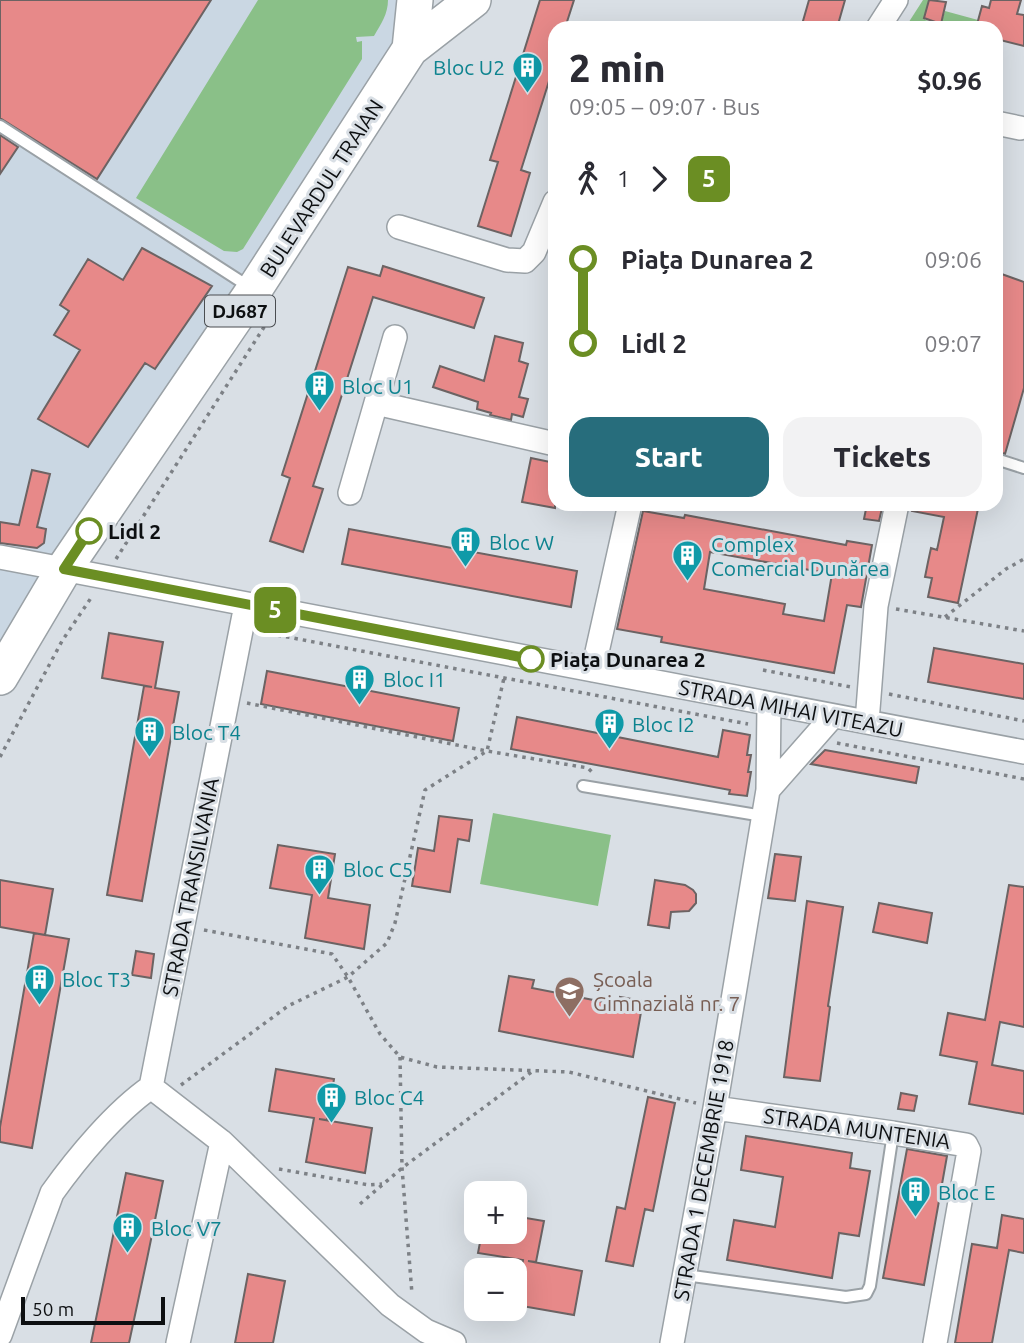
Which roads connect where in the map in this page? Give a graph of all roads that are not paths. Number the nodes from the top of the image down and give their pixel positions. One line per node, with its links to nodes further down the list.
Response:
1 (415, 0): 6 (main road, BULEVARDUL TRAIAN / DJ687)
2 (421, 0): 4 (main road, BULEVARDUL TRAIAN / DJ687)
3 (896, 0): 5 (street)
4 (469, 3): 6 (main road, BULEVARDUL TRAIAN / DJ687)
5 (882, 21)
6 (410, 49): 12 (main road, BULEVARDUL TRAIAN / DJ687)
7 (1003, 124): 9 (street)
8 (0, 126): 12 (lane)
9 (1020, 128)
10 (548, 219): 11 (street)
11 (399, 227)
12 (262, 304): 22 (main road, BULEVARDUL TRAIAN / DJ687)
13 (396, 337): 14 (street)
14 (376, 403): 15 (street); 18 (street)
15 (548, 442)
16 (1003, 461): 17 (lane)
17 (1024, 468)
18 (350, 493)
19 (628, 511): 24 (street)
20 (896, 511): 28 (street)
21 (0, 557): 22 (street, STRADA MIHAI VITEAZU)
22 (64, 569): 23 (street, STRADA MIHAI VITEAZU); 25 (main road, BULEVARDUL TRAIAN / DJ687)
23 (246, 605): 24 (street, STRADA MIHAI VITEAZU); 33 (street, STRADA TRANSILVANIA)
24 (593, 670): 26 (street, STRADA MIHAI VITEAZU)
25 (0, 677)
26 (769, 704): 27 (street, STRADA MIHAI VITEAZU); 31 (street, STRADA 1 DECEMBRIE 1918)
27 (833, 716): 28 (street, STRADA MIHAI VITEAZU); 31 (street)
28 (867, 722): 29 (street, STRADA MIHAI VITEAZU)
29 (1024, 752)
30 (588, 786): 32 (lane)
31 (768, 790): 32 (street, STRADA 1 DECEMBRIE 1918)
32 (763, 816): 34 (street, STRADA 1 DECEMBRIE 1918)
33 (158, 1093): 36 (street); 38 (street)
34 (715, 1108): 35 (street, STRADA MUNTENIA); 37 (street, STRADA 1 DECEMBRIE 1918)
35 (894, 1133): 37 (lane); 42 (street, STRADA MUNTENIA)
36 (222, 1142): 39 (street); 40 (street)
37 (685, 1275): 41 (street, STRADA 1 DECEMBRIE 1918)
38 (0, 1335)
39 (178, 1343)
40 (454, 1343)
41 (672, 1343)
42 (935, 1343)

